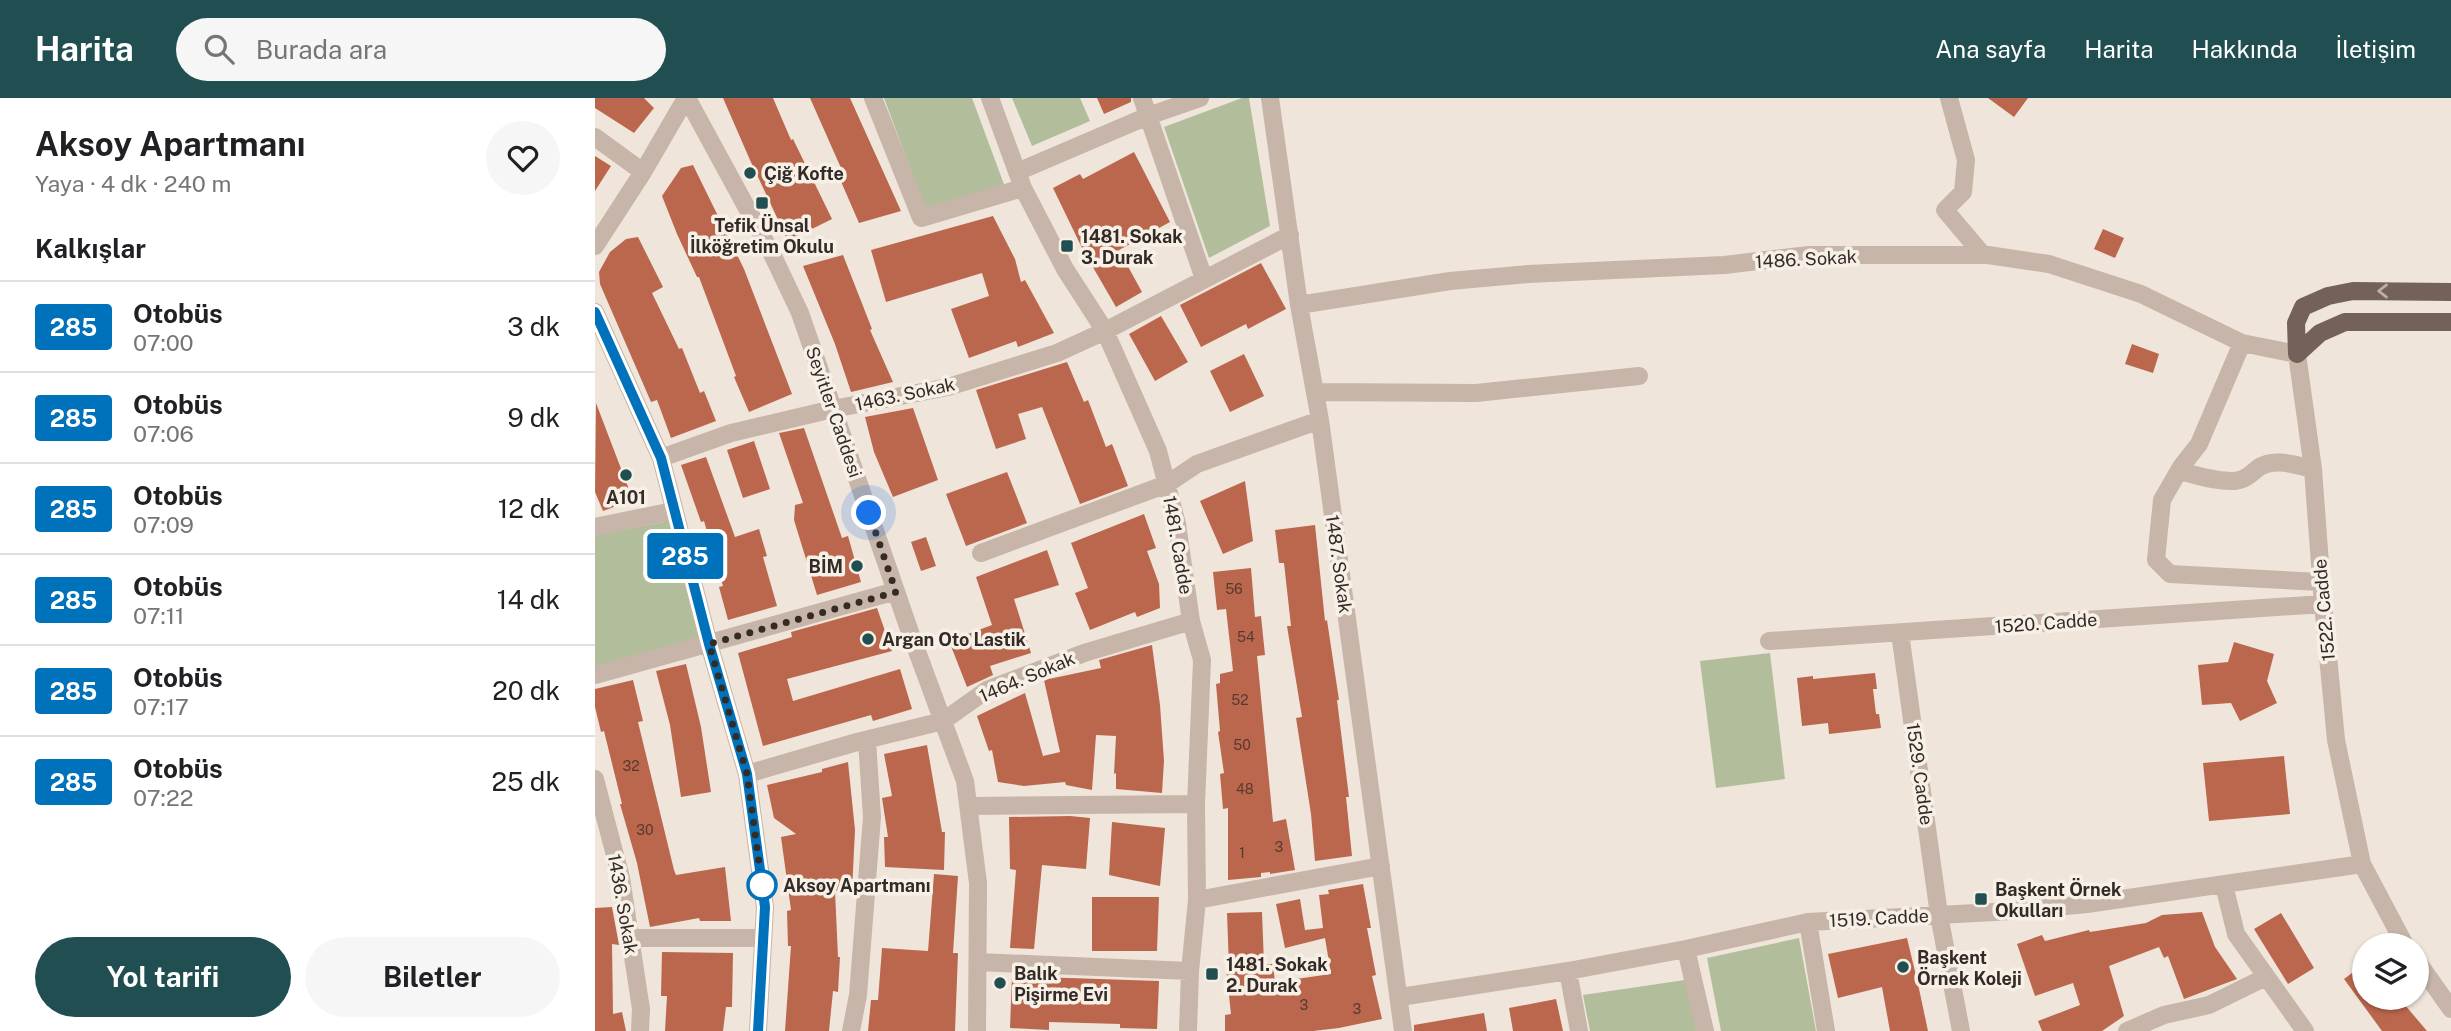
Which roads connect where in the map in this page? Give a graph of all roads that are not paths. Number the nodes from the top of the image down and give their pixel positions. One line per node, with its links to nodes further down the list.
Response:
1 (687, 98): 10 (street); 25 (street, Seyitler Caddesi)
2 (873, 98): 11 (street)
3 (990, 98): 11 (street, 1481. Cadde)
4 (1142, 98): 8 (street)
5 (1200, 98): 8 (street)
6 (1270, 98): 12 (street, 1487. Sokak)
7 (1949, 98): 14 (street)
8 (1148, 116): 11 (street); 15 (street)
9 (595, 137): 10 (street)
10 (643, 172): 13 (street)
11 (1020, 180): 20 (street, 1481. Cadde)
12 (1290, 235): 15 (street); 17 (street, 1487. Sokak)
13 (595, 246)
14 (1983, 255): 17 (street, 1486. Sokak); 21 (street, 1486. Sokak)
15 (1204, 279): 20 (street)
16 (2451, 292): 22 (main road, one-way to 22)
17 (1299, 304): 24 (street, 1487. Sokak)
18 (595, 312): 27 (street)
19 (2451, 322): 22 (main road)
20 (1105, 331): 25 (street, 1463. Sokak); 30 (street, 1481. Cadde)
21 (2242, 343): 22 (street, 1486. Sokak); 29 (street)
22 (2297, 354): 28 (street, 1522. Cadde)
23 (1639, 376): 24 (street)
24 (1316, 392): 26 (street, 1487. Sokak)
25 (833, 409): 27 (street, 1463. Sokak); 35 (street, Seyitler Caddesi)
26 (1320, 420): 30 (street); 50 (street, 1487. Sokak)
27 (661, 458): 31 (street)
28 (2313, 468): 29 (street); 34 (street, 1522. Cadde)
29 (2179, 471): 34 (street)
30 (1167, 484): 33 (street); 37 (street, 1481. Cadde)
31 (673, 511): 32 (street); 40 (street)
32 (595, 527)
33 (981, 553)
34 (2321, 582): 36 (street, 1522. Cadde)
35 (896, 592): 40 (street); 42 (street, Seyitler Caddesi)
36 (2323, 604): 38 (street, 1520. Cadde); 49 (street, 1522. Cadde)
37 (1191, 621): 42 (street, 1464. Sokak); 46 (street, 1481. Cadde)
38 (1901, 633): 39 (street, 1520. Cadde); 53 (street, 1529. Cadde)
39 (1769, 641)
40 (709, 644): 41 (street); 44 (street)
41 (595, 675)
42 (943, 721): 43 (street, 1464. Sokak); 47 (street, Seyitler Caddesi)
43 (867, 740): 44 (street, 1464. Sokak); 69 (street)
44 (747, 774): 57 (street)
45 (595, 779): 48 (street, 1436. Sokak)
46 (1196, 804): 47 (street); 52 (street, 1481. Cadde)
47 (969, 806): 59 (street, Seyitler Caddesi)
48 (601, 824): 56 (street, 1436. Sokak)
49 (2362, 864): 51 (street, 1519. Cadde); 55 (street, 1522. Cadde)
50 (1381, 866): 52 (street); 64 (street, 1487. Sokak)
51 (2224, 885): 53 (street, 1519. Cadde); 62 (street)
52 (1197, 900): 60 (street, 1481. Cadde)
53 (1939, 915): 54 (street, 1519. Cadde); 75 (street, 1529. Cadde)
54 (1808, 922): 58 (street, 1519. Cadde); 74 (street)
55 (2399, 933)
56 (630, 938): 57 (street); 67 (street, 1436. Sokak)
57 (763, 938): 68 (street)
58 (1686, 949): 61 (street, 1519. Cadde); 73 (street)
59 (978, 962): 60 (street); 70 (street, Seyitler Caddesi)
60 (1190, 971): 71 (street, 1481. Cadde)
61 (1568, 971): 64 (street, 1519. Cadde); 72 (street)
62 (2266, 977): 76 (street); 77 (street)
63 (2429, 978): 65 (street)
64 (1399, 997): 66 (street, 1487. Sokak)
65 (2451, 1009)
66 (1399, 1030)
67 (640, 1031)
68 (758, 1031)
69 (851, 1031)
70 (978, 1031)
71 (1188, 1031)
72 (1579, 1031)
73 (1705, 1031)
74 (1826, 1031)
75 (1961, 1031)
76 (2127, 1031)
77 (2305, 1031)

